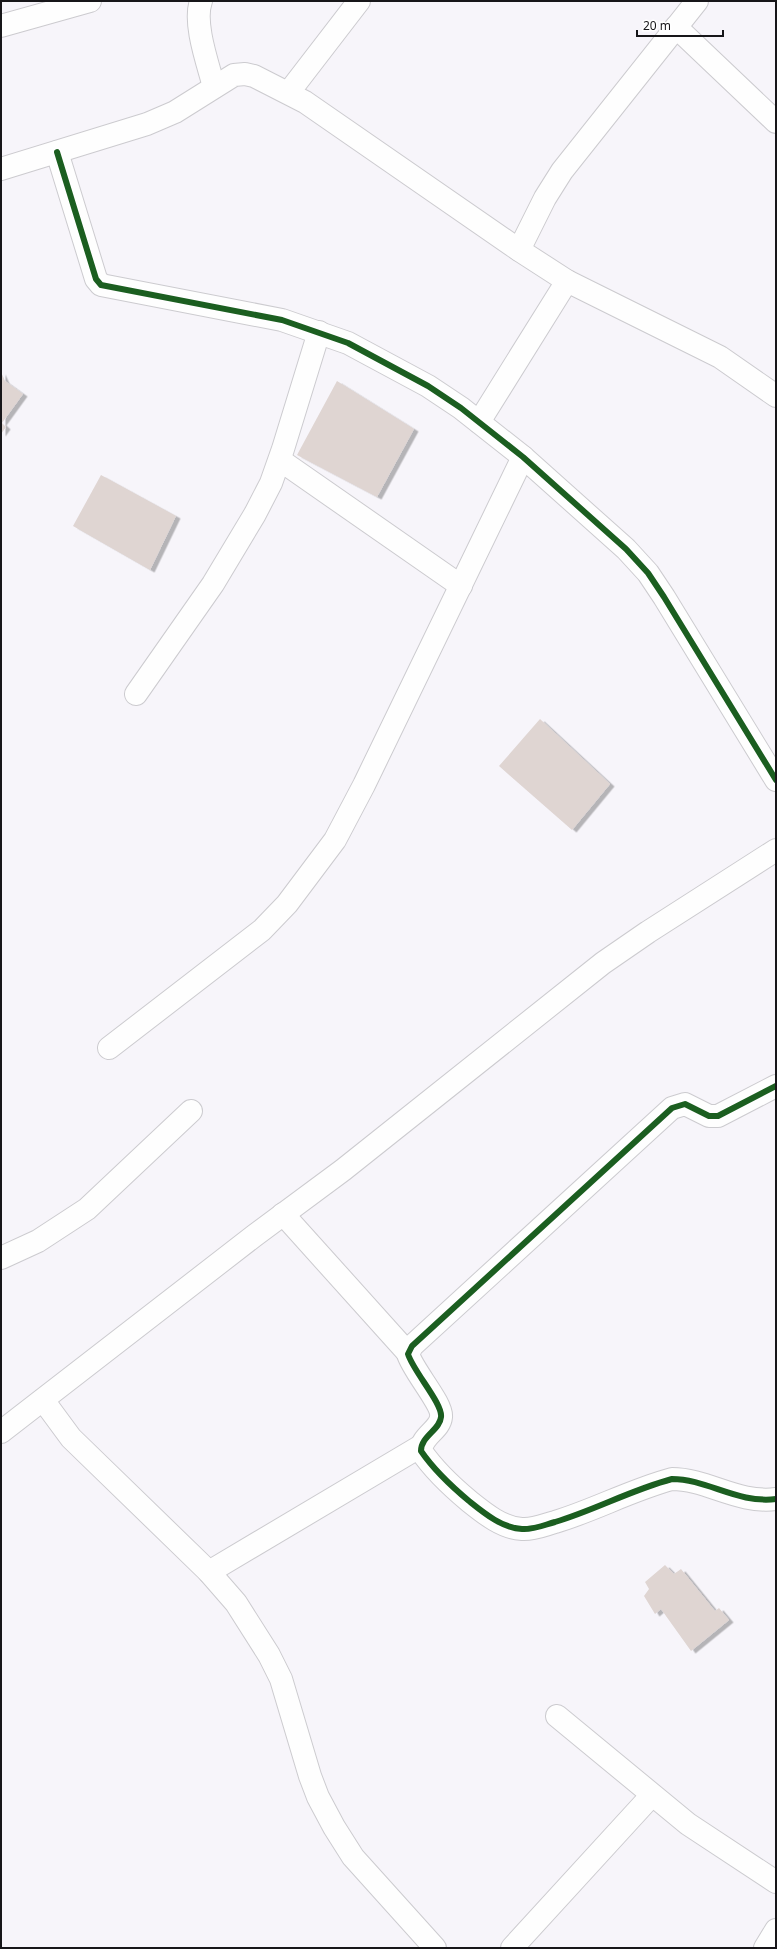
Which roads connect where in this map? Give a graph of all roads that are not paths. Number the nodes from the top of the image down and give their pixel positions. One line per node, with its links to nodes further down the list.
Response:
1 (90, 1): 5 (street)
2 (359, 1): 8 (street)
3 (697, 1): 6 (street)
4 (197, 4): 7 (street)
5 (1, 26)
6 (676, 27): 9 (street); 12 (street)
7 (214, 87): 8 (street); 10 (street)
8 (289, 92): 12 (street)
9 (776, 122)
10 (57, 152): 11 (street); 14 (street)
11 (1, 169)
12 (519, 250): 13 (street)
13 (567, 281): 15 (street); 16 (street)
14 (319, 332): 16 (street); 18 (street)
15 (776, 396)
16 (479, 422): 17 (street)
17 (523, 457): 19 (street); 21 (street)
18 (280, 460): 19 (street); 20 (street)
19 (461, 586): 23 (street)
20 (136, 694)
21 (776, 780)
22 (776, 850): 26 (street)
23 (109, 1048)
24 (776, 1086): 28 (street)
25 (190, 1111): 27 (street)
26 (283, 1214): 28 (street); 29 (street)
27 (1, 1258)
28 (408, 1353): 31 (street)
29 (43, 1400): 30 (street); 33 (street)
30 (1, 1432)
31 (421, 1446): 32 (street); 33 (street)
32 (776, 1499)
33 (209, 1572): 38 (street)
34 (557, 1716): 35 (street)
35 (652, 1795): 36 (street); 39 (street)
36 (776, 1882)
37 (776, 1930): 40 (street)
38 (435, 1948)
39 (512, 1948)
40 (765, 1948)

